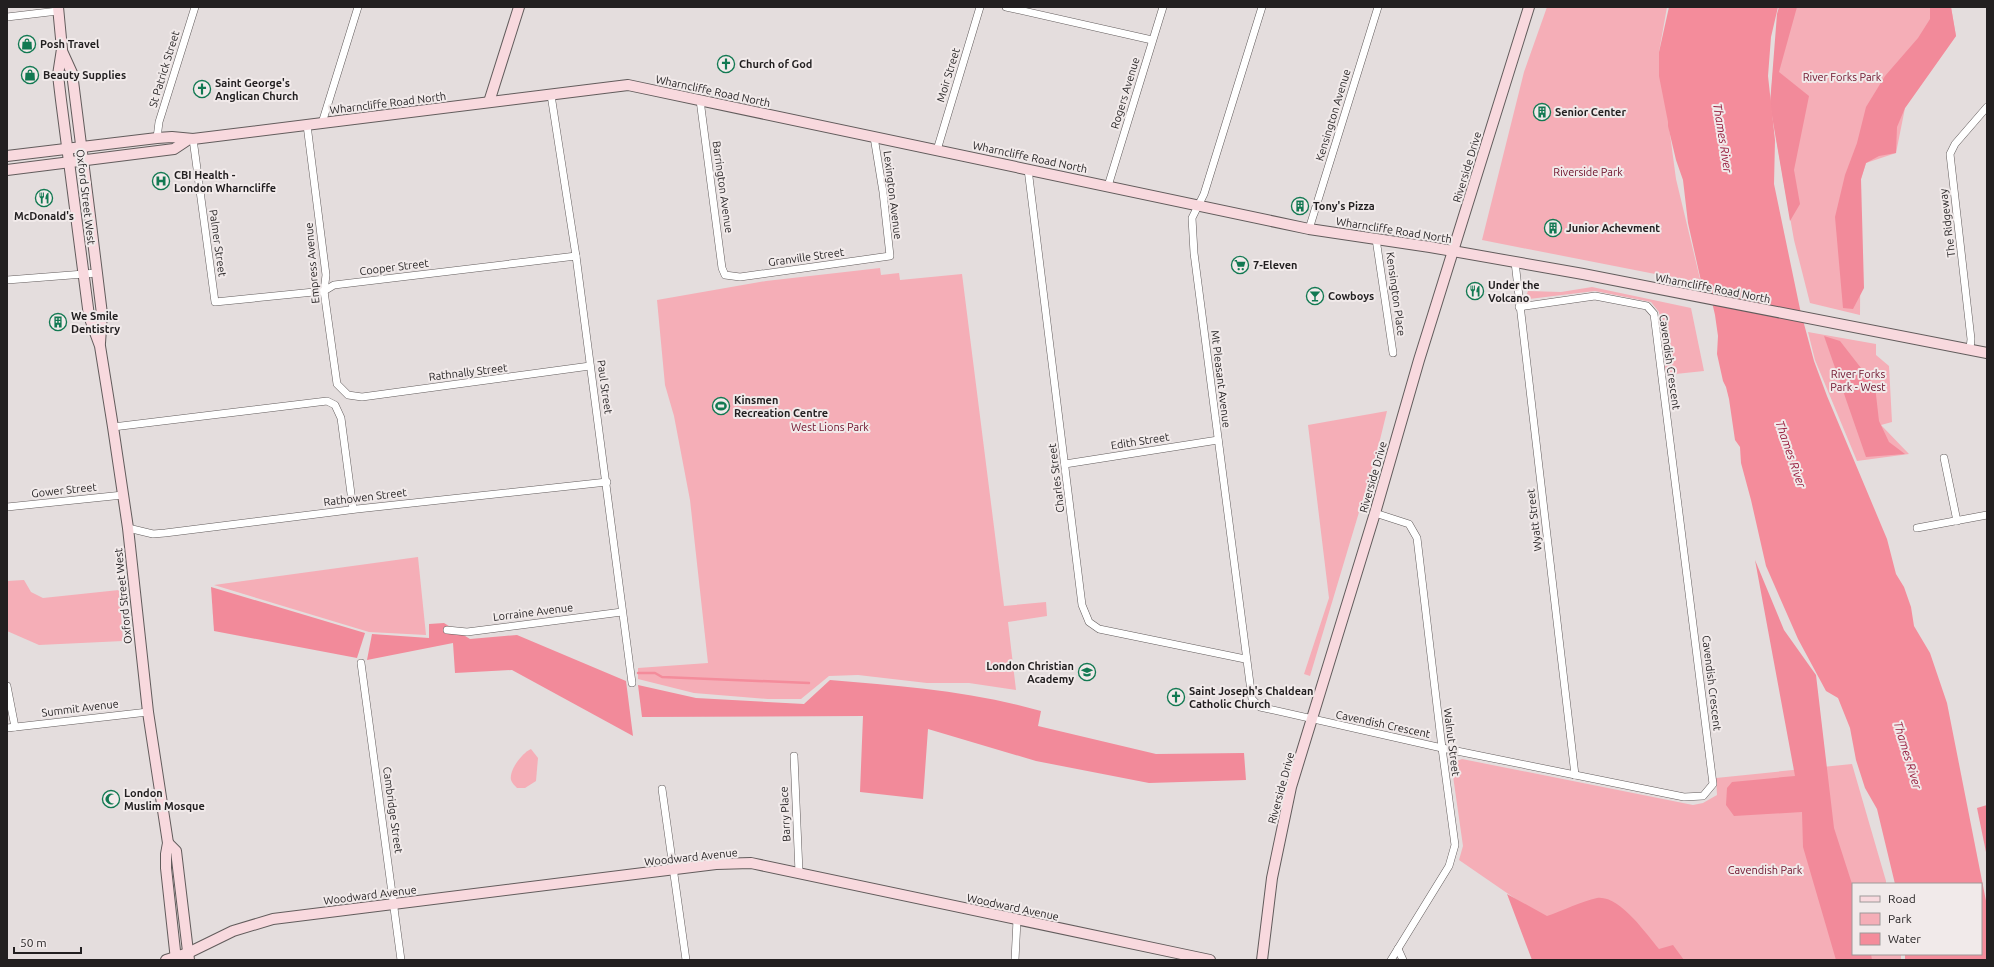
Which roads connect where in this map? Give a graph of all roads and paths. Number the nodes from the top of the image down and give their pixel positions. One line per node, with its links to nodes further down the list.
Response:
1 (195, 7): 22 (street, St Patrick Street)
2 (358, 7): 19 (street)
3 (519, 7): 17 (main road)
4 (980, 7): 26 (street, Moir Street)
5 (1006, 7): 11 (street)
6 (1162, 7): 13 (street, Rogers Avenue)
7 (1262, 7): 33 (street, Mt Pleasant Avenue)
8 (1378, 7): 34 (street, Kensington Avenue)
9 (1529, 7): 36 (main road, Riverside Drive)
10 (58, 9): 12 (street); 14 (main road, Oxford Street West)
11 (1033, 10): 13 (street)
12 (7, 17)
13 (1152, 40): 32 (street, Rogers Avenue)
14 (62, 49): 24 (main road, Oxford Street West); 25 (main road, Oxford Street West)
15 (551, 95): 16 (main road, Wharncliffe Road North); 17 (main road, Wharncliffe Road North); 37 (street, Paul Street)
16 (700, 100): 21 (main road, Wharncliffe Road North); 42 (street, Barrington Avenue)
17 (489, 102): 19 (main road, Wharncliffe Road North)
18 (1987, 107): 48 (street, The Ridgeway)
19 (322, 123): 20 (main road, Wharncliffe Road North)
20 (307, 125): 23 (main road, Wharncliffe Road North); 44 (street, Empress Avenue)
21 (874, 137): 26 (main road, Wharncliffe Road North); 38 (street, Lexington Avenue)
22 (157, 138): 23 (main road, Wharncliffe Road North); 24 (main road, Wharncliffe Road North)
23 (191, 139): 28 (main road, Wharncliffe Road North); 45 (street, Palmer Street)
24 (81, 146): 25 (main road, Wharncliffe Road North); 28 (main road, Oxford Street West)
25 (68, 148): 27 (main road, Wharncliffe Road North); 29 (main road, Oxford Street West)
26 (937, 150): 30 (main road, Wharncliffe Road North)
27 (7, 156)
28 (82, 160): 29 (main road, Wharncliffe Road North); 40 (main road, Oxford Street West)
29 (69, 162): 31 (main road, Wharncliffe Road North); 41 (main road, Oxford Street West)
30 (1028, 169): 32 (main road, Wharncliffe Road North); 56 (street, Charles Street)
31 (7, 170)
32 (1108, 186): 33 (main road, Wharncliffe Road North)
33 (1197, 205): 34 (main road, Wharncliffe Road North); 54 (street, Mt Pleasant Avenue)
34 (1309, 229): 35 (main road, Wharncliffe Road North)
35 (1376, 238): 36 (main road, Wharncliffe Road North); 49 (street, Kensington Place)
36 (1453, 251): 39 (main road, Wharncliffe Road North); 61 (main road, Riverside Drive)
37 (576, 256): 44 (street, Cooper Street); 51 (street, Paul Street)
38 (890, 256): 42 (street, Granville Street)
39 (1515, 262): 46 (street, Wyatt Street); 48 (main road, Wharncliffe Road North)
40 (97, 273): 41 (street); 47 (main road, Oxford Street West)
41 (83, 274): 43 (street); 47 (main road, Oxford Street West)
42 (725, 275)
43 (7, 280)
44 (324, 291): 45 (street, Cooper Street); 52 (street, Empress Avenue)
45 (215, 302)
46 (1519, 307): 78 (street, Wyatt Street); 78 (street, Cavendish Crescent)
47 (100, 346): 53 (main road, Oxford Street West)
48 (1970, 349): 50 (main road, Wharncliffe Road North)
49 (1393, 353)
50 (1987, 353)
51 (590, 366): 52 (street, Rathnally Street); 57 (street, Paul Street)
52 (348, 395)
53 (113, 427): 58 (main road, Oxford Street West); 60 (street)
54 (1218, 440): 56 (street, Edith Street); 68 (street, Mt Pleasant Avenue)
55 (1944, 458): 63 (street)
56 (1065, 464): 68 (street, Charles Street)
57 (607, 482): 60 (street, Rathowen Street); 66 (street, Paul Street)
58 (123, 495): 59 (street, Gower Street); 64 (main road, Oxford Street West)
59 (7, 507)
60 (353, 510): 64 (street, Rathowen Street)
61 (1375, 513): 73 (main road, Riverside Drive); 76 (street, Walnut Street)
62 (1987, 515): 63 (street)
63 (1957, 521): 65 (street)
64 (128, 528): 72 (main road, Oxford Street West)
65 (1916, 528)
66 (622, 612): 67 (street, Lorraine Avenue); 70 (street, Paul Street)
67 (447, 630)
68 (1245, 659): 73 (street, Mt Pleasant Avenue)
69 (361, 663): 83 (street, Cambridge Street)
70 (632, 683)
71 (7, 686): 74 (street)
72 (148, 712): 74 (street, Summit Avenue); 80 (main road, Oxford Street West)
73 (1312, 720): 76 (street, Cavendish Crescent); 92 (main road, Riverside Drive)
74 (16, 727): 75 (street, Summit Avenue)
75 (7, 728)
76 (1442, 748): 78 (street, Cavendish Crescent); 85 (street, Walnut Street)
77 (794, 756): 82 (street, Barry Place)
78 (1575, 775)
79 (662, 789): 81 (street)
80 (168, 843): 86 (main road, Oxford Street West); 87 (main road, Oxford Street West)
81 (675, 870): 82 (main road, Woodward Avenue); 83 (main road, Woodward Avenue); 89 (street)
82 (799, 872): 84 (main road, Woodward Avenue)
83 (394, 903): 86 (main road, Woodward Avenue); 88 (street, Cambridge Street)
84 (1017, 920): 90 (street); 91 (main road, Woodward Avenue)
85 (1398, 949): 93 (street, Walnut Street); 94 (street)
86 (189, 956): 87 (main road, Woodward Avenue)
87 (173, 959)
88 (401, 960)
89 (686, 960)
90 (1015, 960)
91 (1210, 960)
92 (1262, 960)
93 (1391, 960)
94 (1403, 960)

